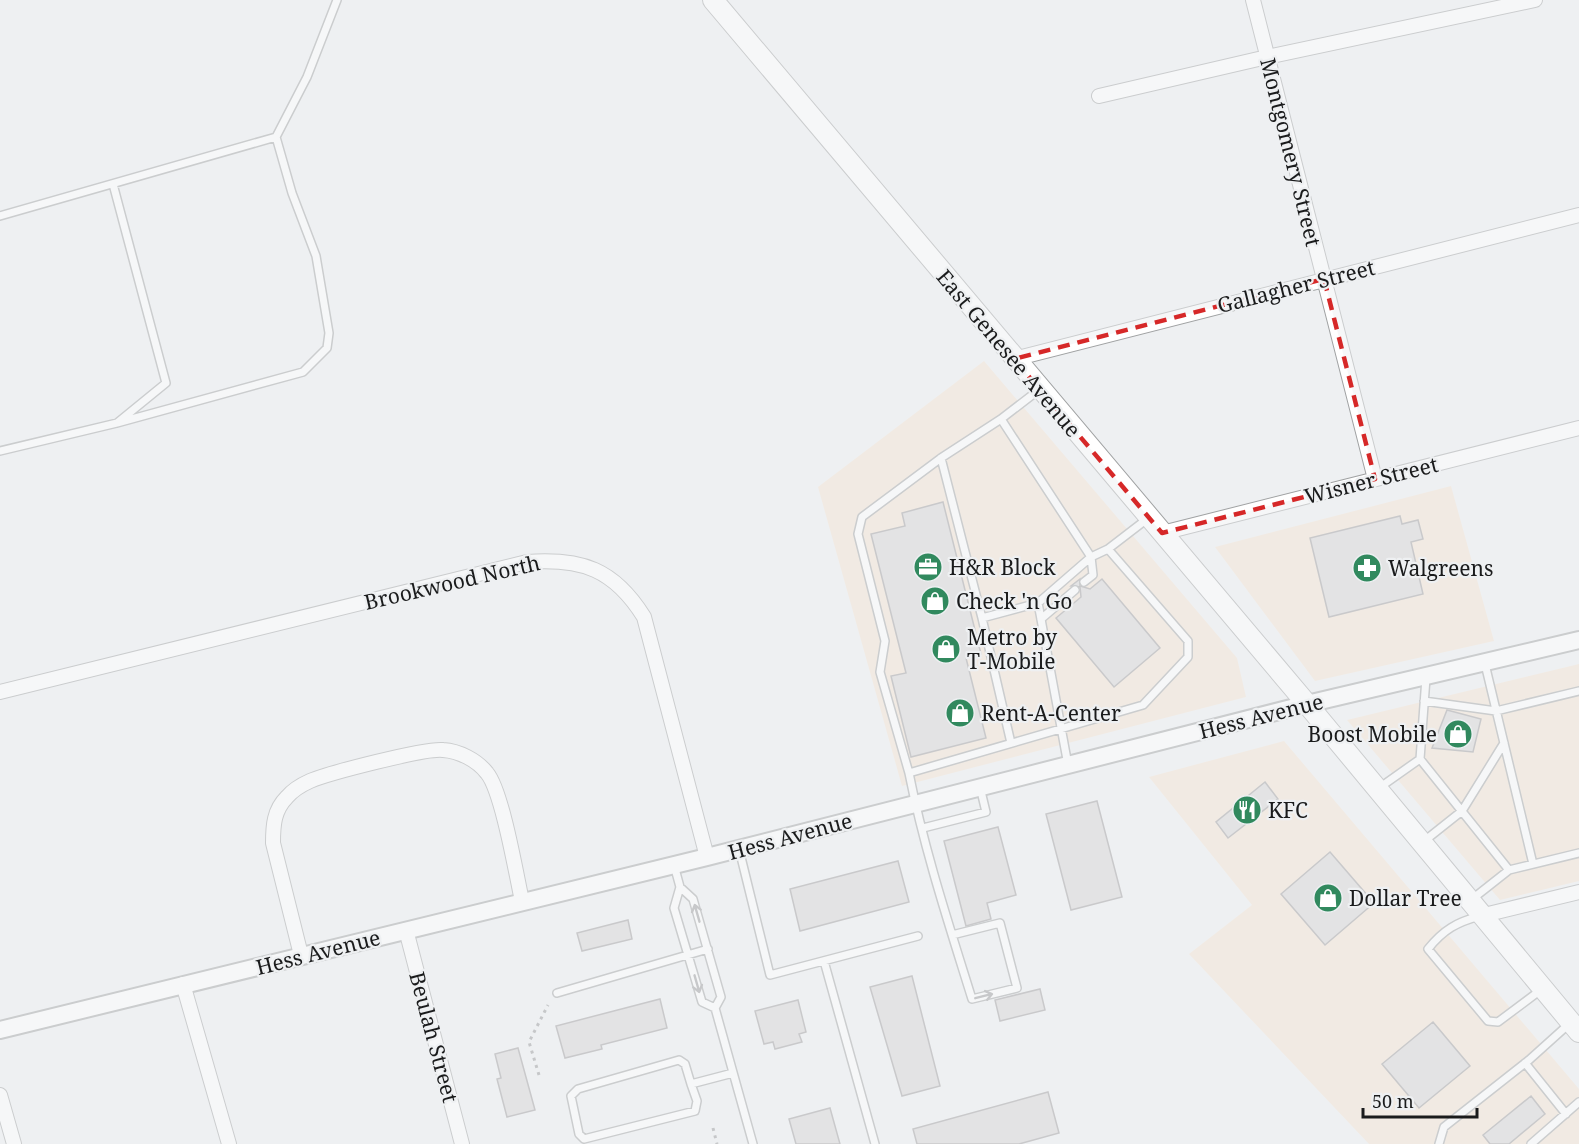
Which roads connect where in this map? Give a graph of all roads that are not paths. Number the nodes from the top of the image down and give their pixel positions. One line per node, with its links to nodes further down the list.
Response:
1 (337, 0): 7 (lane)
2 (713, 0): 12 (main road, East Genesee Avenue)
3 (1253, 0): 5 (street, Montgomery Street)
4 (1535, 0): 5 (street)
5 (1267, 57): 6 (street); 11 (street, Montgomery Street)
6 (1099, 96)
7 (276, 137): 8 (lane); 15 (lane)
8 (113, 184): 10 (lane); 15 (lane)
9 (1579, 215): 11 (street, Gallagher Street)
10 (0, 216)
11 (1324, 279): 12 (street, Gallagher Street); 19 (street, Montgomery Street)
12 (1014, 359): 13 (main road, East Genesee Avenue)
13 (1040, 389): 14 (lane); 20 (main road, East Genesee Avenue)
14 (1001, 419): 18 (lane); 23 (lane)
15 (117, 423): 17 (lane)
16 (1579, 428): 19 (street, Wisner Street)
17 (0, 451)
18 (941, 458): 27 (lane); 42 (lane)
19 (1375, 478): 21 (street, Wisner Street)
20 (1149, 518): 21 (main road, East Genesee Avenue); 22 (lane)
21 (1162, 533): 35 (main road, East Genesee Avenue)
22 (1108, 549): 23 (lane); 37 (lane)
23 (1091, 557): 24 (lane); 26 (lane)
24 (1084, 582)
25 (1075, 590): 28 (lane)
26 (1038, 603): 27 (lane); 28 (lane)
27 (982, 618): 38 (lane)
28 (1041, 619): 37 (lane)
29 (1578, 643): 30 (street, Hess Avenue)
30 (1485, 664): 31 (street, Hess Avenue); 36 (lane)
31 (1426, 678): 34 (lane); 35 (street, Hess Avenue)
32 (1579, 691): 36 (lane)
33 (0, 692): 51 (street, Brookwood North)
34 (1424, 701): 36 (lane); 40 (lane)
35 (1307, 704): 41 (street, Hess Avenue); 44 (main road, East Genesee Avenue)
36 (1496, 711): 39 (lane)
37 (1063, 730): 38 (lane); 41 (lane)
38 (1011, 743): 42 (lane)
39 (1504, 743): 46 (lane); 52 (lane)
40 (1420, 759): 44 (lane); 46 (lane)
41 (1068, 765): 43 (street, Hess Avenue)
42 (909, 773): 45 (lane)
43 (980, 787): 45 (street, Hess Avenue); 47 (lane)
44 (1377, 790): 48 (main road, East Genesee Avenue)
45 (916, 803): 47 (lane); 49 (street, Hess Avenue)
46 (1462, 811): 48 (lane); 54 (lane)
47 (923, 828): 60 (lane)
48 (1421, 843): 58 (main road, East Genesee Avenue)
49 (739, 849): 51 (street, Hess Avenue); 65 (lane)
50 (1579, 853): 52 (lane)
51 (707, 857): 53 (street, Hess Avenue)
52 (1533, 864): 54 (lane)
53 (673, 865): 55 (lane); 57 (street, Hess Avenue)
54 (1509, 870): 58 (lane)
55 (680, 888): 62 (lane, one-way to 55); 64 (lane)
56 (1579, 892): 58 (street)
57 (522, 901): 59 (street, Hess Avenue); 63 (street)
58 (1474, 909): 67 (main road, East Genesee Avenue); 67 (lane)
59 (406, 930): 63 (street, Hess Avenue); 80 (street, Beulah Street)
60 (952, 935): 60 (lane, one-way to 60)
61 (918, 936): 65 (lane)
62 (708, 949): 64 (lane); 69 (lane)
63 (302, 955): 66 (street, Hess Avenue)
64 (688, 955): 68 (lane); 69 (lane, one-way to 69)
65 (824, 962): 82 (lane)
66 (183, 984): 71 (street, Hess Avenue); 79 (street)
67 (1542, 989): 70 (main road, East Genesee Avenue)
68 (557, 993)
69 (715, 1008): 73 (lane)
70 (1575, 1027): 72 (lane)
71 (0, 1030)
72 (1525, 1063): 77 (lane); 83 (lane)
73 (733, 1073): 74 (lane); 81 (lane)
74 (691, 1084): 74 (lane)
75 (0, 1095): 78 (street)
76 (1579, 1102): 77 (lane)
77 (1566, 1114): 84 (lane)
78 (14, 1144)
79 (229, 1144)
80 (462, 1144)
81 (753, 1144)
82 (875, 1144)
83 (1439, 1144)
84 (1531, 1144)

